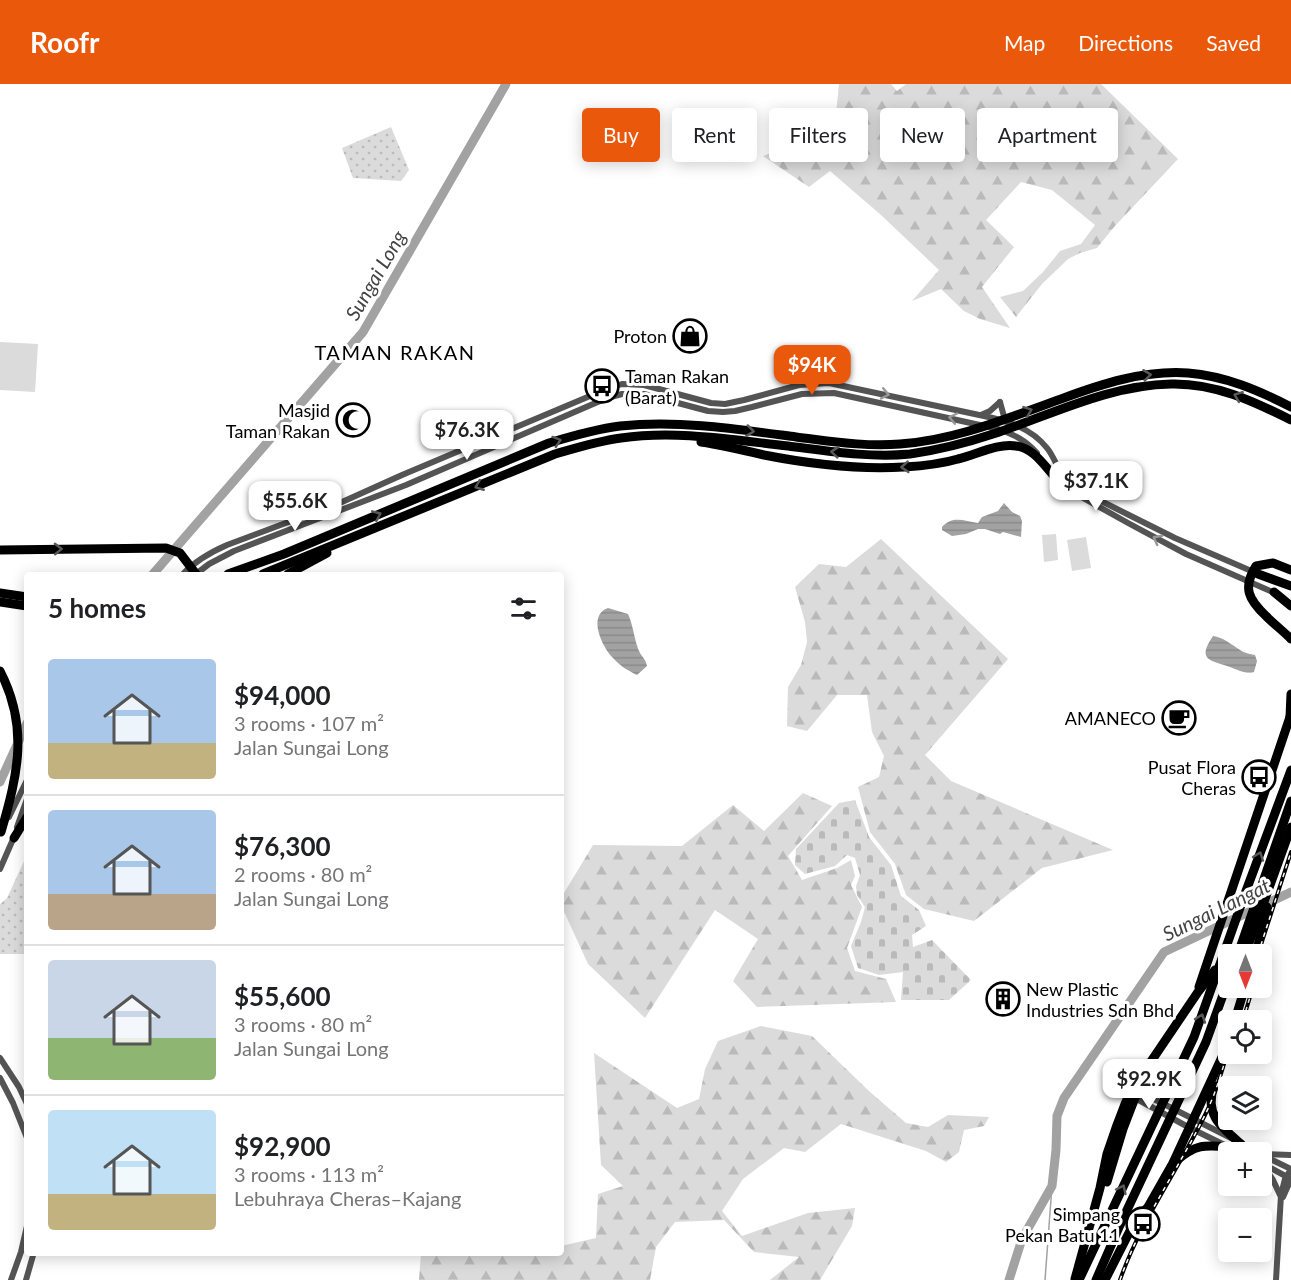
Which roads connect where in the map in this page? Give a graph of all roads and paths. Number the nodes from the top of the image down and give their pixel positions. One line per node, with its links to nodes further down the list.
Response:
1 (1291, 407): 11 (highway, one-way to 1)
2 (980, 415): 3 (street); 3 (street); 10 (street, one-way to 2)
3 (1005, 420): 14 (street)
4 (1291, 420): 5 (highway, one-way to 5)
5 (655, 435): 6 (highway, one-way to 5); 7 (highway, one-way to 7)
6 (1054, 476): 10 (street, one-way to 10); 18 (street, one-way to 6)
7 (353, 538): 12 (highway); 13 (highway)
8 (0, 550): 10 (highway, one-way to 10)
9 (1291, 570): 24 (highway)
10 (194, 572)
11 (234, 572)
12 (268, 572)
13 (292, 572)
14 (1258, 574): 15 (highway); 16 (street)
15 (1291, 586)
16 (1291, 591)
17 (0, 592): 19 (highway)
18 (1274, 592): 20 (street); 23 (highway)
19 (24, 596)
20 (1291, 601)
21 (0, 602): 22 (highway)
22 (24, 606)
23 (1291, 606)
24 (1291, 639)
25 (0, 671): 34 (highway)
26 (1291, 694): 27 (highway)
27 (1290, 715): 46 (highway)
28 (1291, 770): 40 (highway, one-way to 28)
29 (24, 786): 34 (street)
30 (1291, 801): 38 (highway)
31 (24, 808): 35 (street)
32 (24, 822): 35 (highway)
33 (1291, 827): 38 (highway)
34 (1, 834)
35 (14, 838): 37 (street)
36 (1291, 840): 38 (highway)
37 (0, 869)
38 (1266, 892): 39 (highway); 41 (highway)
39 (1255, 941): 42 (highway); 43 (highway)
40 (1227, 944)
41 (1244, 944)
42 (1251, 944)
43 (1255, 944)
44 (1218, 965): 46 (highway)
45 (1218, 969): 77 (highway, one-way to 45)
46 (1198, 992): 51 (highway)
47 (1222, 998): 49 (highway)
48 (1226, 998): 49 (highway)
49 (1217, 1014): 78 (highway)
50 (0, 1058): 56 (street)
51 (1150, 1063): 55 (highway); 72 (highway)
52 (1219, 1064): 57 (highway)
53 (1222, 1064): 61 (highway)
54 (0, 1078): 58 (street)
55 (1136, 1094): 57 (street); 72 (highway)
56 (24, 1098)
57 (1192, 1124): 59 (street); 60 (street); 66 (highway)
58 (24, 1130)
59 (1221, 1142)
60 (1228, 1142)
61 (1235, 1142)
62 (1218, 1147): 66 (highway)
63 (1272, 1154): 64 (street)
64 (1291, 1155)
65 (1272, 1159): 68 (street)
66 (1173, 1163): 79 (highway)
67 (1272, 1169): 69 (street)
68 (1291, 1169): 69 (street)
69 (1289, 1178): 71 (street)
70 (1272, 1179): 71 (street)
71 (1281, 1198): 80 (street)
72 (1089, 1229): 77 (highway)
73 (24, 1239): 75 (street)
74 (33, 1256): 76 (street)
75 (11, 1280)
76 (26, 1280)
77 (1077, 1280)
78 (1096, 1280)
79 (1105, 1280)
80 (1276, 1280)

